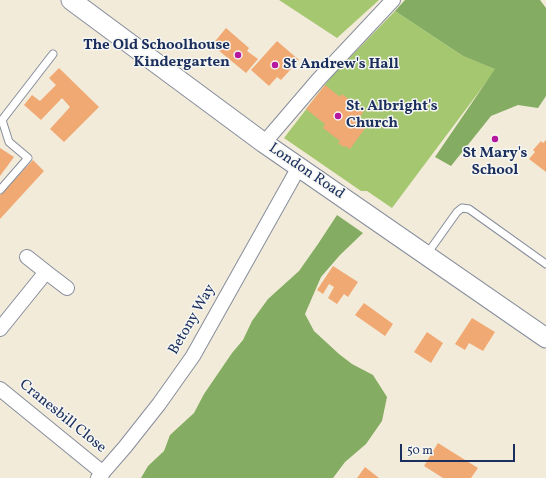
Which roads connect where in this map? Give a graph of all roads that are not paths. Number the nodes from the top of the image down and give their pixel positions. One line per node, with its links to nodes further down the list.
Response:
1 (71, 0): 4 (main road, London Road)
2 (393, 0): 4 (street)
3 (53, 54): 6 (lane)
4 (264, 143): 5 (main road, London Road)
5 (299, 167): 7 (main road, London Road); 15 (street, Betony Way)
6 (0, 190)
7 (427, 255): 9 (lane); 13 (main road, London Road)
8 (27, 257): 10 (street)
9 (546, 264)
10 (46, 272): 11 (street); 12 (street)
11 (67, 288)
12 (0, 328)
13 (546, 338)
14 (0, 388): 15 (street, Cranesbill Close)
15 (101, 475)

